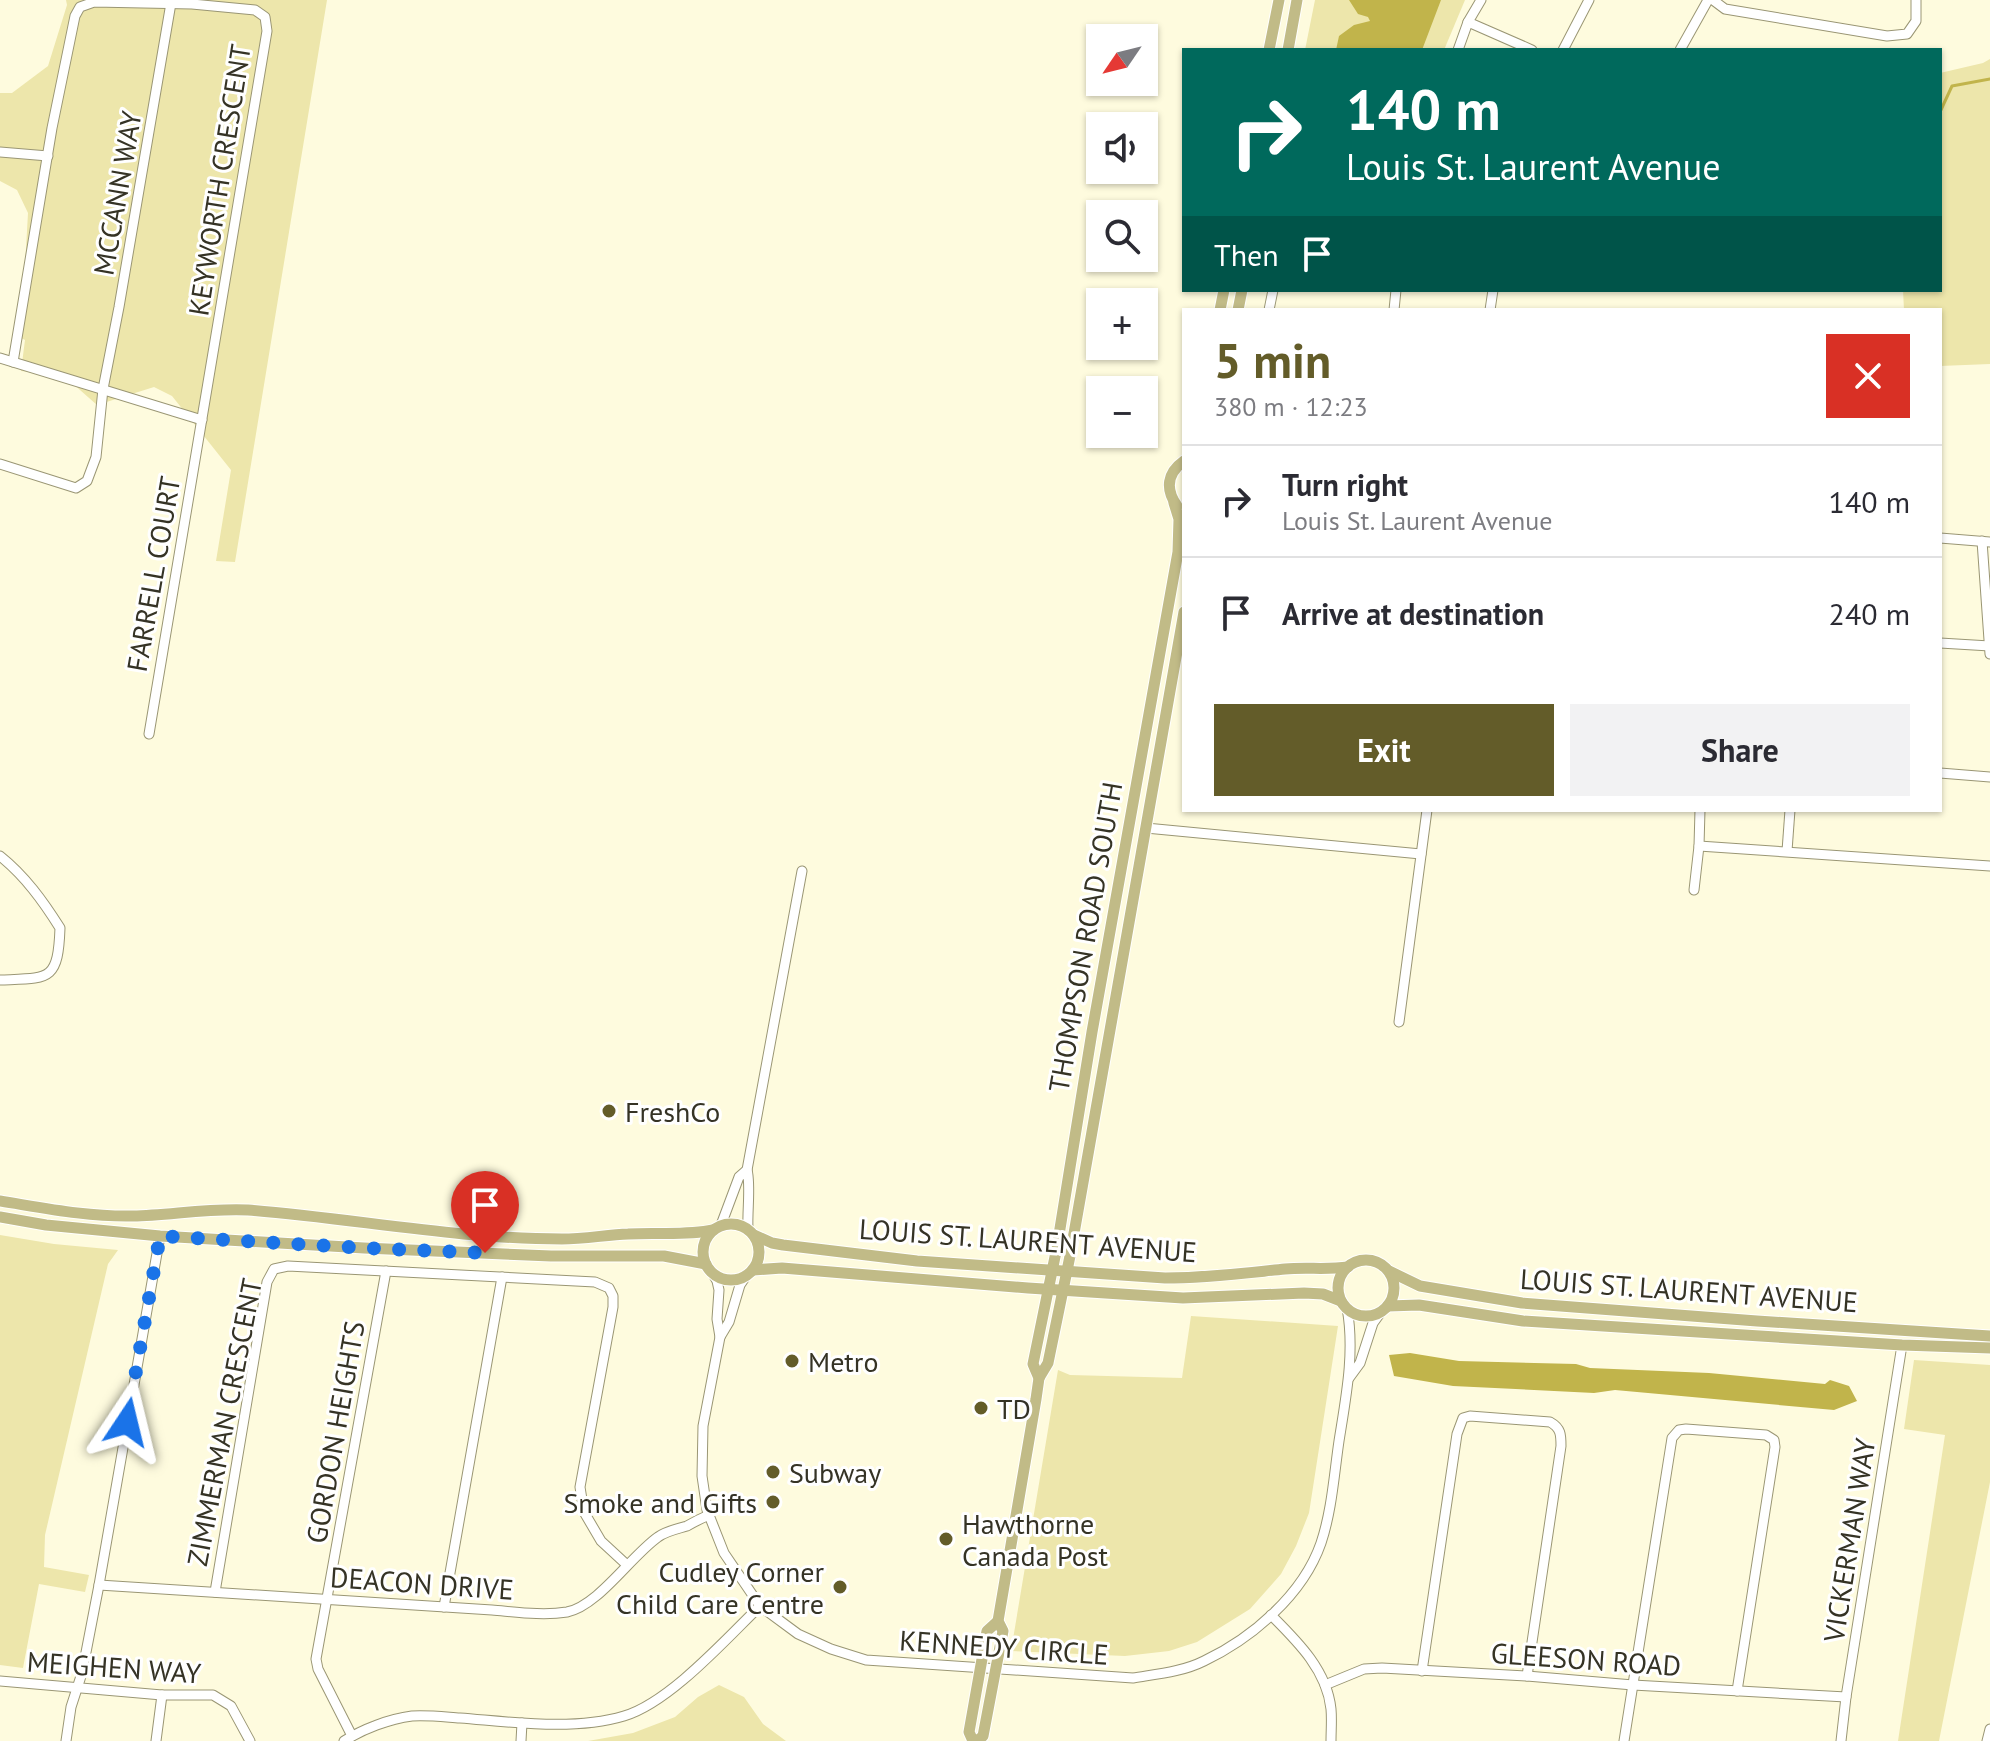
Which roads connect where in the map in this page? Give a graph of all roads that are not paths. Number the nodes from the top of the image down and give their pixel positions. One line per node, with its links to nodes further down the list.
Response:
1 (1279, 0): 9 (main road)
2 (1297, 0): 10 (main road)
3 (1481, 0): 8 (street)
4 (1589, 0): 13 (street)
5 (1710, 0): 6 (street); 14 (street)
6 (1916, 0)
7 (171, 3): 16 (street, KEYWORTH CRESCENT); 19 (street, MCCANN WAY); 20 (street, KEYWORTH CRESCENT)
8 (1468, 22): 11 (street); 12 (street)
9 (1269, 48)
10 (1288, 48)
11 (1459, 48)
12 (1527, 48)
13 (1564, 48)
14 (1681, 48)
15 (0, 152): 16 (street)
16 (48, 156): 18 (street, KEYWORTH CRESCENT)
17 (0, 358): 18 (street)
18 (13, 362): 19 (street)
19 (103, 389): 20 (street); 22 (street, MCCANN WAY)
20 (202, 420): 30 (street, FARRELL COURT)
21 (1182, 462): 23 (main road, THOMPSON ROAD SOUTH)
22 (0, 464)
23 (1179, 507): 54 (main road, THOMPSON ROAD SOUTH)
24 (1942, 538): 25 (street)
25 (1986, 541): 28 (street)
26 (1182, 623): 36 (main road, THOMPSON ROAD SOUTH)
27 (1942, 643): 28 (street)
28 (1990, 646): 29 (street)
29 (1990, 654)
30 (149, 734)
31 (1942, 773): 32 (street)
32 (1990, 777)
33 (1427, 812): 39 (street)
34 (1700, 812): 37 (street)
35 (1790, 812): 38 (street)
36 (1146, 828): 39 (street); 56 (main road, THOMPSON ROAD SOUTH)
37 (1699, 846): 38 (street); 43 (street)
38 (1787, 851): 41 (street)
39 (1421, 854): 45 (street)
40 (0, 856): 44 (street)
41 (1990, 866)
42 (802, 871): 46 (street)
43 (1694, 890)
44 (0, 980)
45 (1399, 1022)
46 (747, 1170): 49 (street); 50 (street)
47 (0, 1201): 49 (main road)
48 (0, 1217): 51 (main road)
49 (717, 1228): 50 (main road); 53 (main road)
50 (751, 1232): 54 (main road, LOUIS ST. LAURENT AVENUE); 58 (main road)
51 (160, 1236): 53 (main road); 72 (street)
52 (1348, 1267): 56 (main road, LOUIS ST. LAURENT AVENUE); 57 (main road); 62 (main road)
53 (709, 1268): 58 (main road); 65 (street, KENNEDY CIRCLE)
54 (1052, 1269): 56 (main road, LOUIS ST. LAURENT AVENUE); 60 (main road, THOMPSON ROAD SOUTH)
55 (386, 1271): 59 (street, ZIMMERMAN CRESCENT); 73 (street, ZIMMERMAN CRESCENT); 74 (street, GORDON HEIGHTS)
56 (1067, 1271): 61 (main road, THOMPSON ROAD SOUTH)
57 (1389, 1271): 63 (main road); 64 (main road, LOUIS ST. LAURENT AVENUE)
58 (750, 1273): 60 (main road, LOUIS ST. LAURENT AVENUE); 65 (street, KENNEDY CIRCLE)
59 (502, 1277): 71 (street, ZIMMERMAN CRESCENT); 76 (street)
60 (1048, 1289): 61 (main road, LOUIS ST. LAURENT AVENUE); 68 (main road, THOMPSON ROAD SOUTH)
61 (1063, 1290): 62 (main road, LOUIS ST. LAURENT AVENUE); 68 (main road, THOMPSON ROAD SOUTH)
62 (1344, 1304): 63 (main road); 69 (street, KENNEDY CIRCLE)
63 (1385, 1309): 66 (main road, LOUIS ST. LAURENT AVENUE); 69 (street, KENNEDY CIRCLE)
64 (1990, 1336)
65 (720, 1337): 70 (street, KENNEDY CIRCLE)
66 (1902, 1345): 67 (main road, LOUIS ST. LAURENT AVENUE); 89 (street, VICKERMAN WAY)
67 (1990, 1348)
68 (1039, 1378): 78 (main road, THOMPSON ROAD SOUTH)
69 (1349, 1378): 77 (street, KENNEDY CIRCLE)
70 (709, 1515): 71 (street, DEACON DRIVE); 75 (street, KENNEDY CIRCLE)
71 (627, 1565): 76 (street, DEACON DRIVE)
72 (99, 1585): 73 (street, DEACON DRIVE); 86 (street)
73 (215, 1592): 74 (street, DEACON DRIVE)
74 (328, 1599): 76 (street, DEACON DRIVE); 92 (street, GORDON HEIGHTS)
75 (760, 1606): 79 (street, KENNEDY CIRCLE); 90 (street)
76 (444, 1607)
77 (1271, 1615): 80 (street, KENNEDY CIRCLE); 84 (street)
78 (998, 1621): 79 (main road, THOMPSON ROAD SOUTH); 80 (main road, THOMPSON ROAD SOUTH)
79 (981, 1668): 80 (street, KENNEDY CIRCLE); 97 (main road, THOMPSON ROAD SOUTH)
80 (997, 1669): 97 (main road, THOMPSON ROAD SOUTH)
81 (1422, 1671): 82 (street, GLEESON ROAD); 82 (street); 84 (street, GLEESON ROAD)
82 (1527, 1676): 85 (street, GLEESON ROAD)
83 (0, 1681): 86 (street, MEIGHEN WAY)
84 (1325, 1685): 98 (street)
85 (1633, 1685): 87 (street, GLEESON ROAD); 87 (street); 99 (street)
86 (76, 1688): 88 (street, MEIGHEN WAY); 93 (street)
87 (1737, 1691): 89 (street, GLEESON ROAD)
88 (162, 1695): 94 (street); 95 (street, MEIGHEN WAY)
89 (1846, 1697): 100 (street, VICKERMAN WAY)
90 (522, 1723): 92 (street); 96 (street)
91 (1990, 1729): 101 (street)
92 (348, 1738)
93 (66, 1741)
94 (156, 1741)
95 (250, 1741)
96 (521, 1741)
97 (975, 1741)
98 (1331, 1741)
99 (1624, 1741)
100 (1841, 1741)
101 (1987, 1741)

